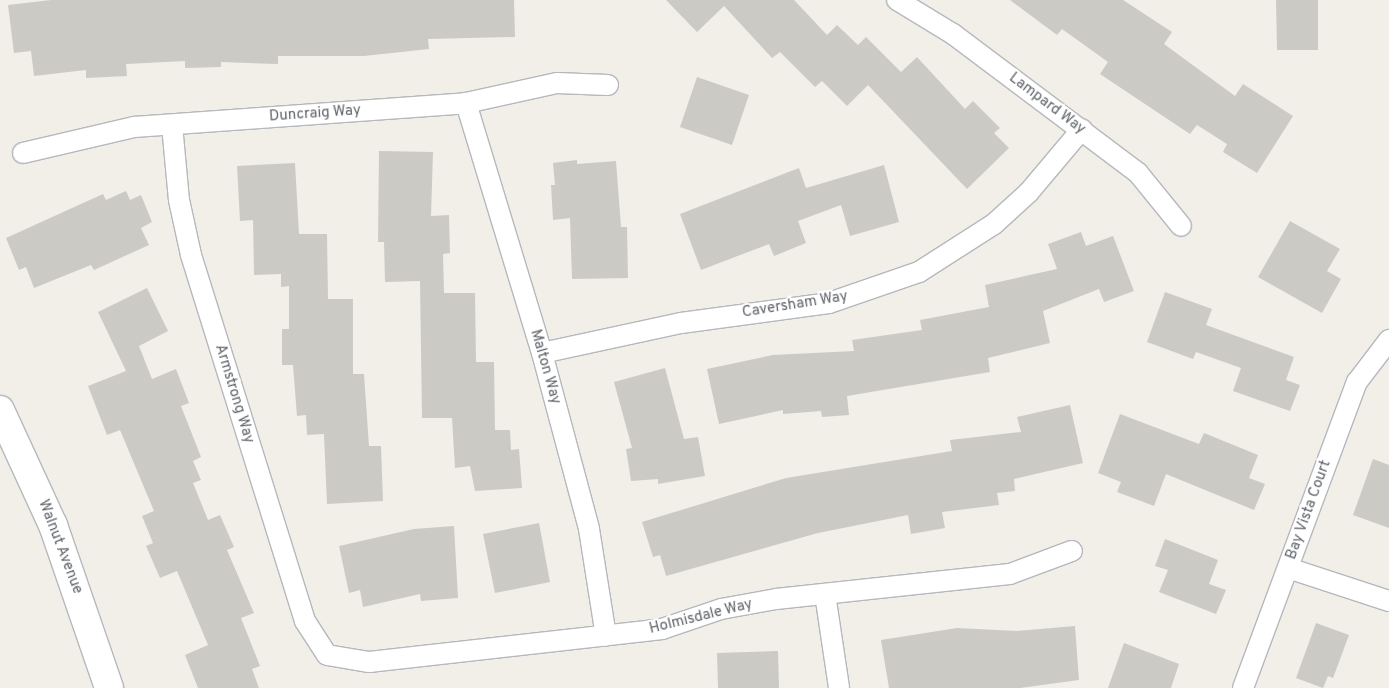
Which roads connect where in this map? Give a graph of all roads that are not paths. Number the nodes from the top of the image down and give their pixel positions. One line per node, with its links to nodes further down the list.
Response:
1 (897, 0): 5 (street, Lampard Way)
2 (608, 84): 3 (street, Duncraig Way)
3 (466, 103): 4 (street, Duncraig Way); 9 (street, Malton Way)
4 (172, 124): 6 (street, Duncraig Way); 16 (street, Armstrong Way)
5 (1082, 129): 7 (street, Lampard Way); 9 (street, Caversham Way)
6 (23, 153)
7 (1181, 226)
8 (1389, 340): 12 (street, Bay Vista Court)
9 (542, 353): 15 (street, Malton Way)
10 (0, 410): 17 (street, Walnut Avenue)
11 (1072, 552): 13 (street, Holmisdale Way)
12 (1288, 568): 14 (street); 19 (street, Bay Vista Court)
13 (825, 594): 15 (street, Holmisdale Way); 18 (street)
14 (1389, 601)
15 (606, 636): 16 (street, Holmisdale Way)
16 (327, 655)
17 (109, 688)
18 (839, 688)
19 (1243, 688)

